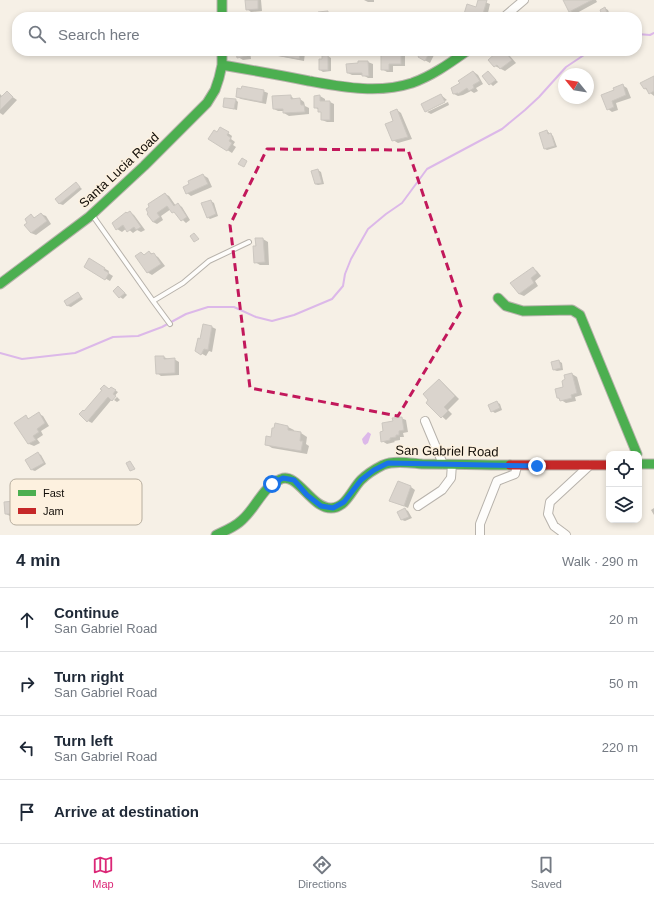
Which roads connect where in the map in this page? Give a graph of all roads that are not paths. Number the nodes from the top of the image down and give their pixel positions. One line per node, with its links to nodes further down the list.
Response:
1 (222, 0): 3 (street)
2 (524, 0): 4 (street)
3 (222, 12)
4 (510, 12)
5 (222, 56): 7 (street, Santa Lucia Road)
6 (459, 56): 7 (street)
7 (222, 65): 8 (street, Santa Lucia Road)
8 (91, 214): 10 (street, Santa Lucia Road); 12 (lane)
9 (249, 242): 12 (lane)
10 (0, 284)
11 (498, 298): 15 (street)
12 (154, 301): 13 (lane)
13 (170, 324)
14 (425, 421): 17 (street)
15 (636, 451)
16 (642, 462): 19 (street)
17 (443, 464): 18 (street, San Gabriel Road); 24 (street, San Gabriel Road)
18 (452, 464): 22 (street, San Gabriel Road); 23 (street)
19 (654, 464)
20 (590, 465): 21 (street, San Gabriel Road); 22 (street, San Gabriel Road); 26 (street)
21 (606, 465)
22 (517, 466): 25 (street)
23 (418, 506)
24 (216, 535)
25 (480, 535)
26 (566, 535)

